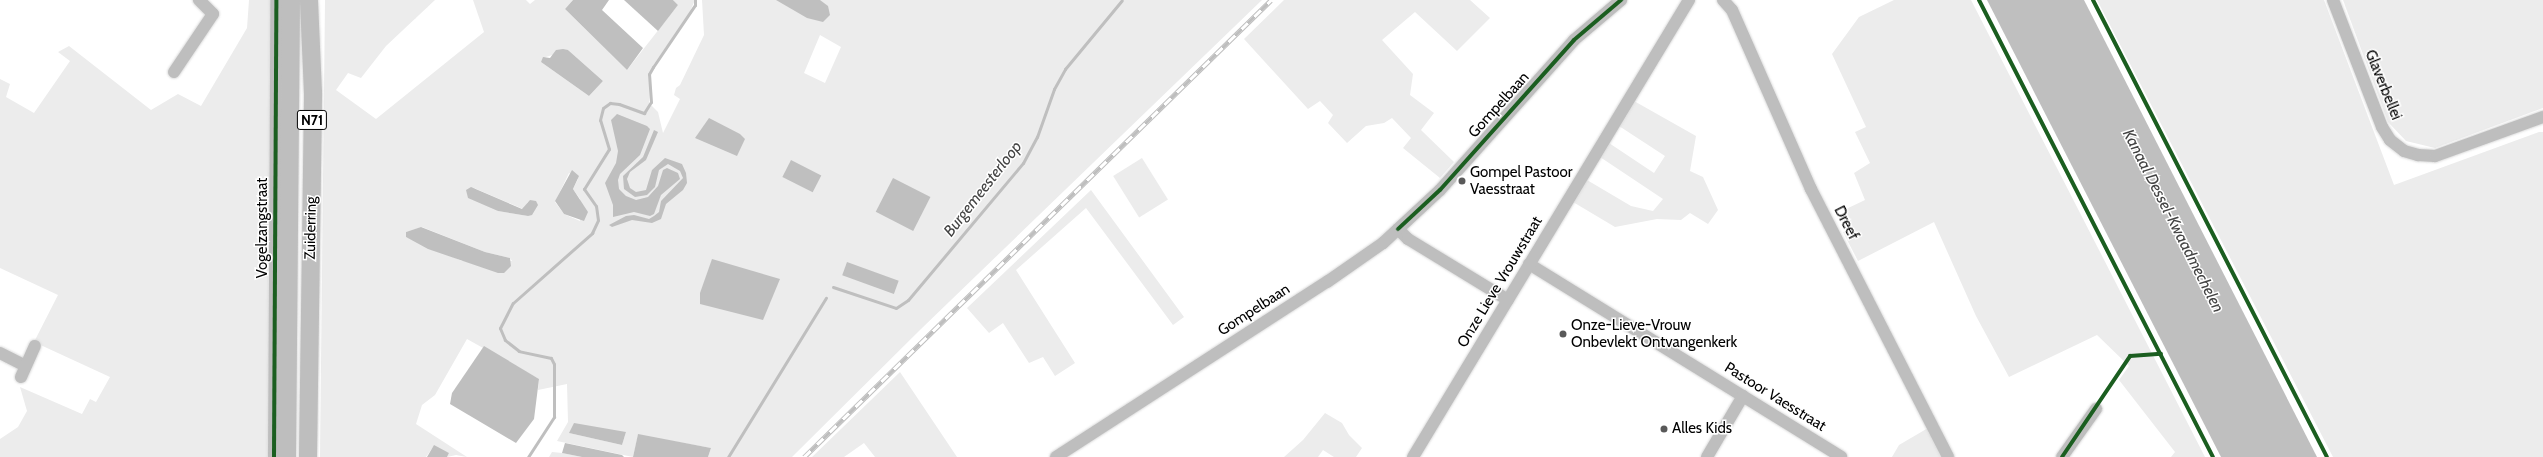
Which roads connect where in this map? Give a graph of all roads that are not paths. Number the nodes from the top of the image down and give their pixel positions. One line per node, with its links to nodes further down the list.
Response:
1 (199, 0): 9 (street)
2 (276, 0): 18 (street, Vogelzangstraat)
3 (291, 0): 19 (highway, Zuiderring / N71)
4 (309, 0): 20 (highway, Zuiderring / N71)
5 (1620, 0): 11 (street, Gompelbaan)
6 (1689, 0): 12 (street, Onze Lieve Vrouwstraat)
7 (1723, 0): 25 (street, Dreef)
8 (2333, 0): 10 (street, Glaverbellei)
9 (174, 72)
10 (2543, 117)
11 (1398, 229): 13 (street); 21 (street, Gompelbaan)
12 (1529, 264): 13 (street, Onze Lieve Vrouwstraat); 16 (street, Pastoor Vaesstraat)
13 (1508, 300): 22 (street, Onze Lieve Vrouwstraat)
14 (35, 346): 15 (street)
15 (0, 353)
16 (1743, 396): 23 (street); 24 (street, Pastoor Vaesstraat)
17 (2096, 409): 26 (street)
18 (274, 457)
19 (287, 457)
20 (308, 457)
21 (1056, 457)
22 (1413, 457)
23 (1707, 457)
24 (1841, 457)
25 (1948, 457)
26 (2062, 457)

